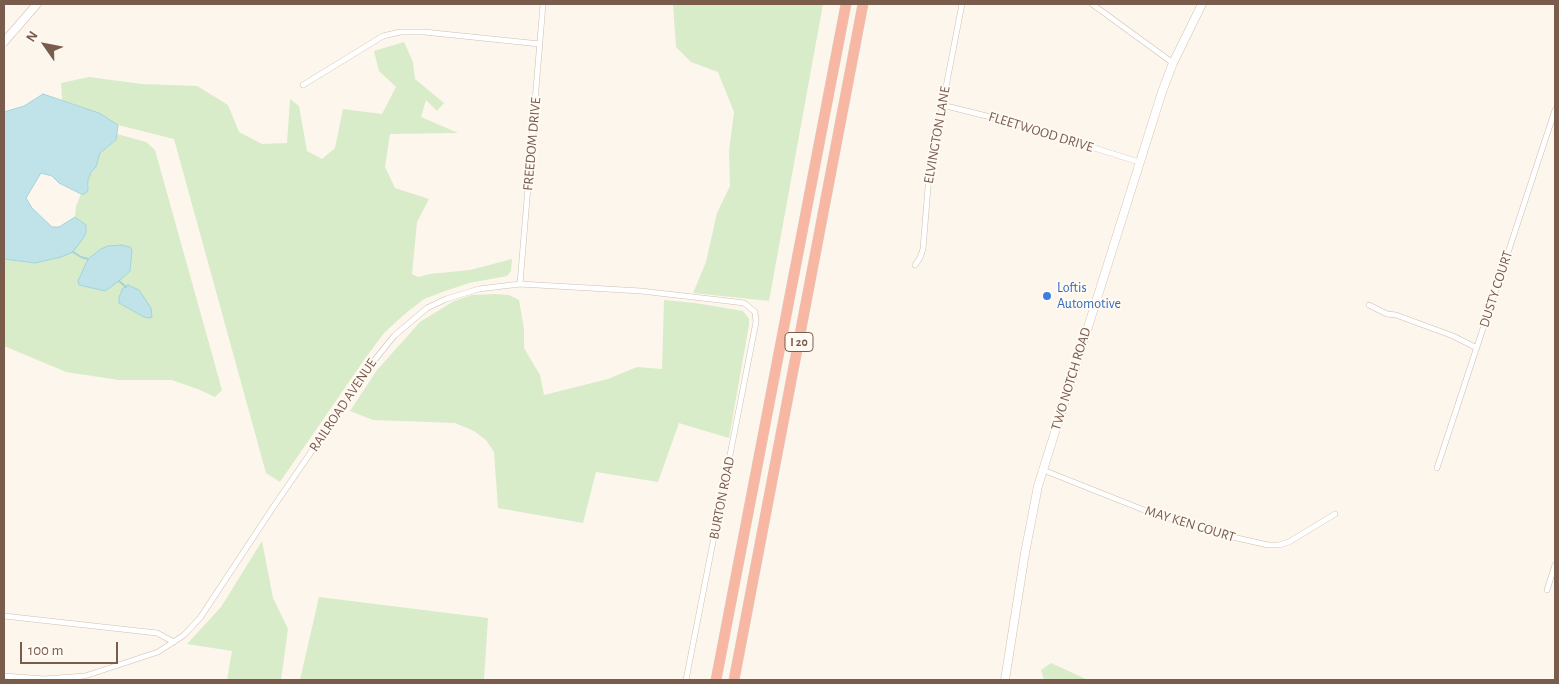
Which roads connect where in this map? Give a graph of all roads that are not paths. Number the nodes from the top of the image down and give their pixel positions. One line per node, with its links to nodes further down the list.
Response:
1 (37, 4): 8 (street)
2 (543, 4): 9 (street, FREEDOM DRIVE)
3 (846, 4): 29 (highway, I 20)
4 (863, 4): 30 (highway, I 20)
5 (962, 4): 12 (street, ELVINGTON LANE)
6 (1092, 4): 10 (street)
7 (1202, 4): 10 (street, TWO NOTCH ROAD)
8 (4, 42)
9 (540, 44): 11 (street); 16 (street, FREEDOM DRIVE)
10 (1173, 63): 14 (street, TWO NOTCH ROAD)
11 (304, 85)
12 (942, 105): 14 (street, FLEETWOOD DRIVE); 15 (street, ELVINGTON LANE)
13 (1555, 110): 19 (street, DUSTY COURT)
14 (1139, 162): 21 (street, TWO NOTCH ROAD)
15 (915, 265)
16 (520, 284): 18 (street, RAILROAD AVENUE); 26 (street, RAILROAD AVENUE)
17 (1369, 305): 19 (street)
18 (756, 316): 28 (street, BURTON ROAD)
19 (1477, 348): 20 (street, DUSTY COURT)
20 (1437, 468)
21 (1043, 470): 22 (street, MAY KEN COURT); 31 (street, TWO NOTCH ROAD)
22 (1335, 514)
23 (1555, 565): 24 (street)
24 (1547, 590)
25 (4, 616): 26 (street)
26 (174, 642): 27 (street, RAILROAD AVENUE)
27 (4, 676)
28 (686, 680)
29 (716, 680)
30 (734, 680)
31 (1005, 680)

